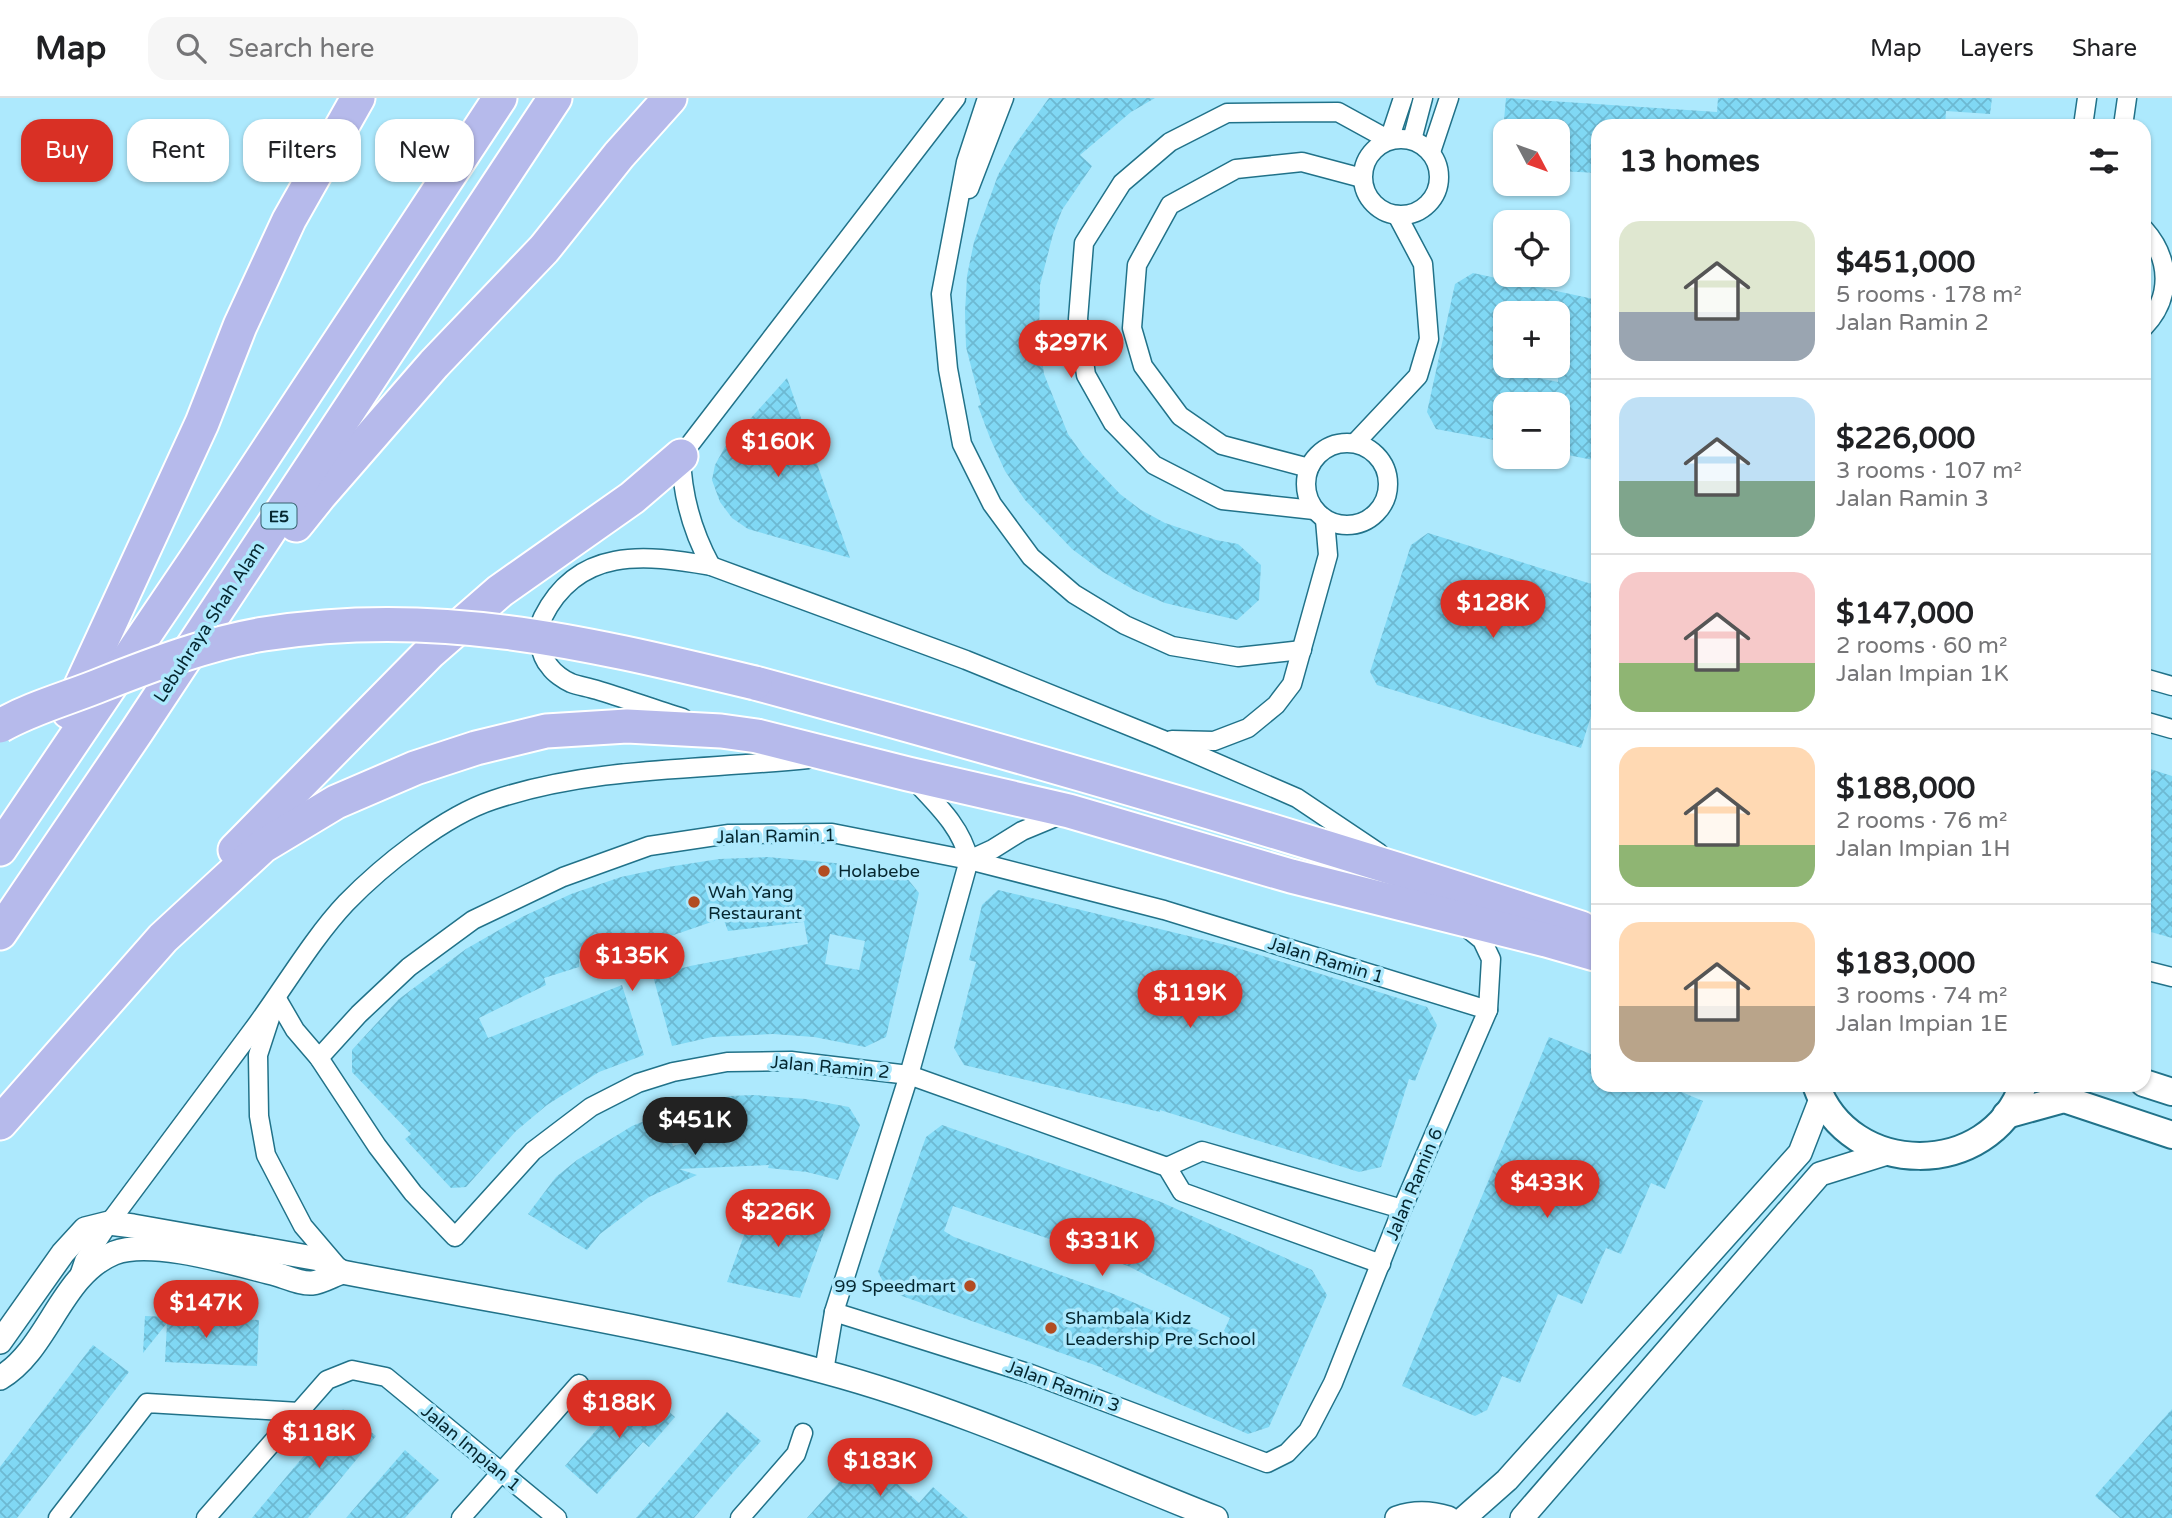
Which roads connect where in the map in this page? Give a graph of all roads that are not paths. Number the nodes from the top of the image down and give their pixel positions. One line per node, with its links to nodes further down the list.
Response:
1 (358, 98): 42 (highway)
2 (500, 98): 42 (highway, E5)
3 (555, 98): 37 (highway, Lebuhraya Shah Alam / E5)
4 (670, 98): 37 (highway)
5 (956, 98): 26 (street)
6 (987, 98): 20 (street)
7 (1004, 98): 20 (street)
8 (1403, 98): 15 (street)
9 (1423, 98): 16 (street)
10 (1449, 98): 17 (street)
11 (2087, 98): 13 (street)
12 (2127, 98): 14 (street)
13 (2085, 119)
14 (2124, 119)
15 (1389, 140): 16 (street); 18 (street); 28 (street)
16 (1412, 140): 17 (street)
17 (1431, 152): 19 (street)
18 (1362, 178): 19 (street); 27 (street)
19 (1397, 215): 25 (street)
20 (950, 236): 30 (street)
21 (2151, 237): 22 (street)
22 (2166, 254): 23 (street)
23 (2166, 305): 24 (street)
24 (2151, 319)
25 (1354, 443): 27 (street); 28 (street)
26 (681, 456): 29 (street); 48 (highway)
27 (1309, 468): 28 (street)
28 (1319, 515): 30 (street)
29 (711, 566): 36 (street); 38 (street)
30 (1303, 650): 38 (street)
31 (2151, 680): 32 (street)
32 (2172, 686)
33 (2151, 723): 35 (street)
34 (0, 726): 44 (highway, bridge)
35 (2172, 729)
36 (721, 731): 39 (highway); 48 (highway)
37 (137, 732): 47 (highway, Lebuhraya Shah Alam / E5)
38 (1161, 739): 44 (street)
39 (833, 756): 40 (highway); 52 (street)
40 (908, 774): 41 (highway); 43 (street)
41 (1069, 811): 43 (street); 45 (highway)
42 (1, 847)
43 (969, 860): 53 (street, Jalan Ramin 1); 54 (street, Jalan Ramin 1); 55 (street)
44 (1405, 871): 46 (highway)
45 (1452, 916): 49 (highway); 53 (street, Jalan Ramin 6)
46 (1591, 931)
47 (0, 933)
48 (163, 938): 61 (highway)
49 (1591, 953)
50 (2151, 972): 51 (street)
51 (2172, 977)
52 (276, 999): 54 (street); 66 (street); 68 (street)
53 (1489, 1010): 65 (street, Jalan Ramin 6)
54 (319, 1058): 55 (street, Jalan Ramin 2)
55 (909, 1075): 64 (street, Jalan Ramin 2); 70 (street)
56 (2151, 1085): 59 (main road)
57 (1818, 1092): 63 (main road); 87 (street)
58 (2019, 1092): 60 (main road)
59 (2172, 1092)
60 (2006, 1115): 62 (main road); 63 (main road)
61 (0, 1123)
62 (2172, 1135)
63 (1887, 1153): 88 (street)
64 (1167, 1167): 65 (street); 67 (street)
65 (1402, 1209): 67 (street, Jalan Ramin 6)
66 (109, 1223): 68 (street); 69 (street); 71 (street)
67 (1381, 1264): 77 (street, Jalan Ramin 6)
68 (342, 1272): 69 (street); 72 (street)
69 (78, 1282): 73 (street)
70 (834, 1312): 72 (street); 77 (street, Jalan Ramin 3)
71 (0, 1342)
72 (824, 1371): 84 (street)
73 (0, 1378)
74 (579, 1384): 78 (street)
75 (299, 1412): 78 (street, Jalan Impian 1); 79 (street); 80 (street)
76 (803, 1433): 83 (street)
77 (1287, 1453)
78 (500, 1472): 81 (street); 82 (street, Jalan Impian 1)
79 (58, 1518)
80 (206, 1518)
81 (461, 1518)
82 (557, 1518)
83 (740, 1518)
84 (1216, 1518)
85 (1397, 1518): 86 (street)
86 (1448, 1518)
87 (1464, 1518)
88 (1522, 1518)

